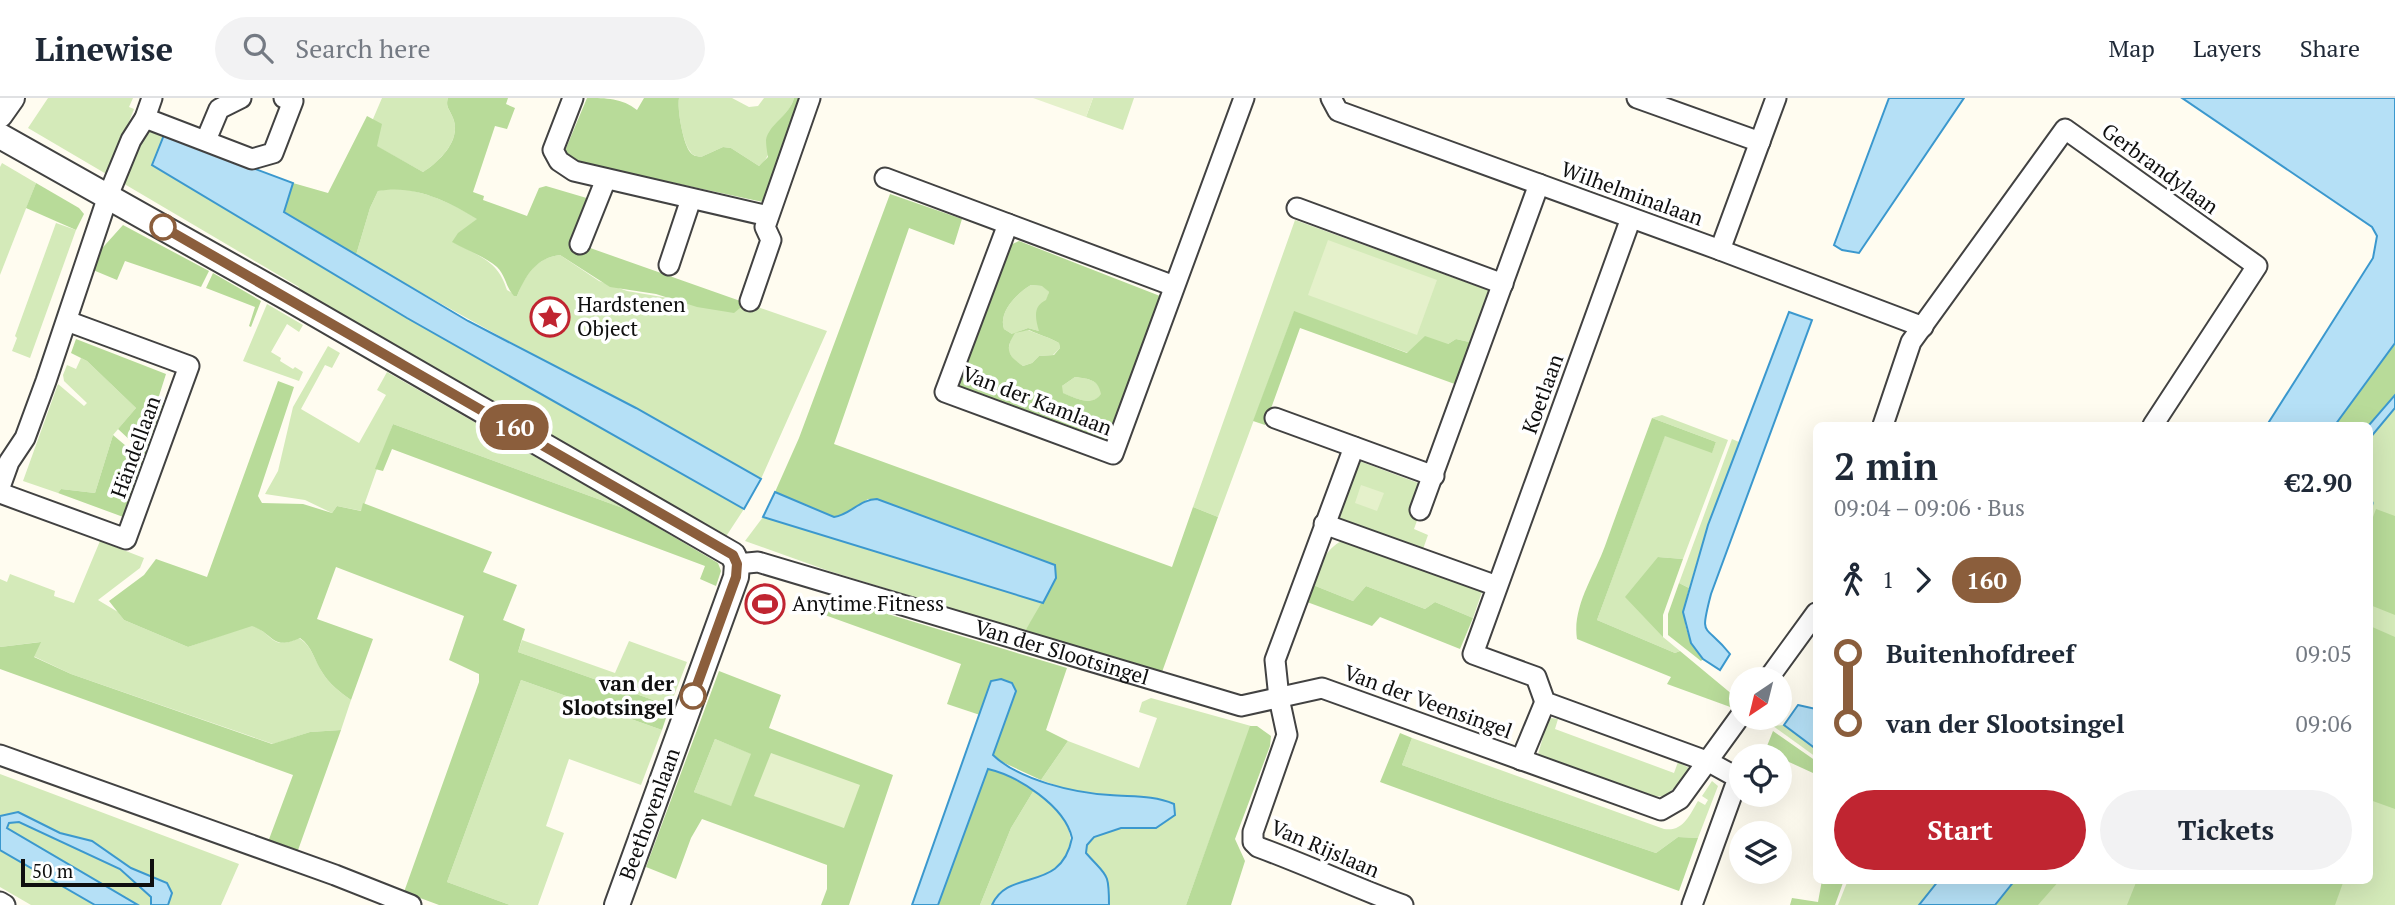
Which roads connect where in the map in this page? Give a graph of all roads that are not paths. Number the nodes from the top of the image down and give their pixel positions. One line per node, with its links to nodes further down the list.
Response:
1 (12, 98): 11 (street)
2 (152, 98): 12 (street)
3 (242, 98): 14 (street)
4 (284, 98): 14 (street)
5 (573, 98): 16 (street)
6 (810, 98): 22 (street)
7 (1244, 98): 29 (street, Van der Kamlaan)
8 (1331, 98): 18 (street, Wilhelminalaan)
9 (1637, 98): 15 (street)
10 (1776, 98): 15 (street)
11 (0, 115)
12 (145, 118): 14 (street); 19 (street)
13 (0, 136): 19 (street)
14 (206, 140)
15 (1760, 142): 26 (street)
16 (606, 178): 20 (street); 25 (street)
17 (885, 178): 24 (street)
18 (1539, 184): 23 (street, Wilhelminalaan); 28 (street)
19 (107, 196): 31 (street); 42 (street)
20 (691, 200): 22 (street); 27 (street)
21 (1297, 208): 28 (street)
22 (768, 216): 30 (street)
23 (1631, 218): 26 (street, Wilhelminalaan); 43 (street, Koetlaan)
24 (1008, 224): 29 (street); 29 (street, Van der Kamlaan)
25 (580, 244)
26 (1720, 250): 32 (street, Wilhelminalaan)
27 (669, 265)
28 (1503, 284): 37 (street)
29 (1174, 286)
30 (750, 301)
31 (67, 321): 38 (street); 39 (street, Händellaan)
32 (1923, 327): 34 (street, Gerbrandylaan); 35 (street, Gerbrandylaan)
33 (1275, 418): 36 (street)
34 (1884, 422)
35 (2154, 422)
36 (1354, 447): 37 (street); 41 (street)
37 (1434, 476): 40 (street)
38 (0, 487)
39 (0, 493)
40 (1420, 510)
41 (1324, 524): 43 (street); 46 (street)
42 (737, 564): 46 (street, Van der Slootsingel); 55 (street, Beethovenlaan)
43 (1497, 586): 47 (street, Koetlaan)
44 (1813, 617): 45 (street)
45 (1777, 667)
46 (1279, 698): 50 (street, Van der Veensingel); 56 (street, Van Rijslaan)
47 (1545, 702): 50 (street, Van der Veensingel); 51 (street)
48 (1731, 730): 51 (street, Van der Veensingel)
49 (0, 755): 54 (street)
50 (1521, 760): 51 (street, Van der Veensingel)
51 (1709, 762): 57 (street)
52 (0, 902): 53 (street)
53 (5, 905)
54 (411, 905)
55 (617, 905)
56 (1403, 905)
57 (1692, 905)

